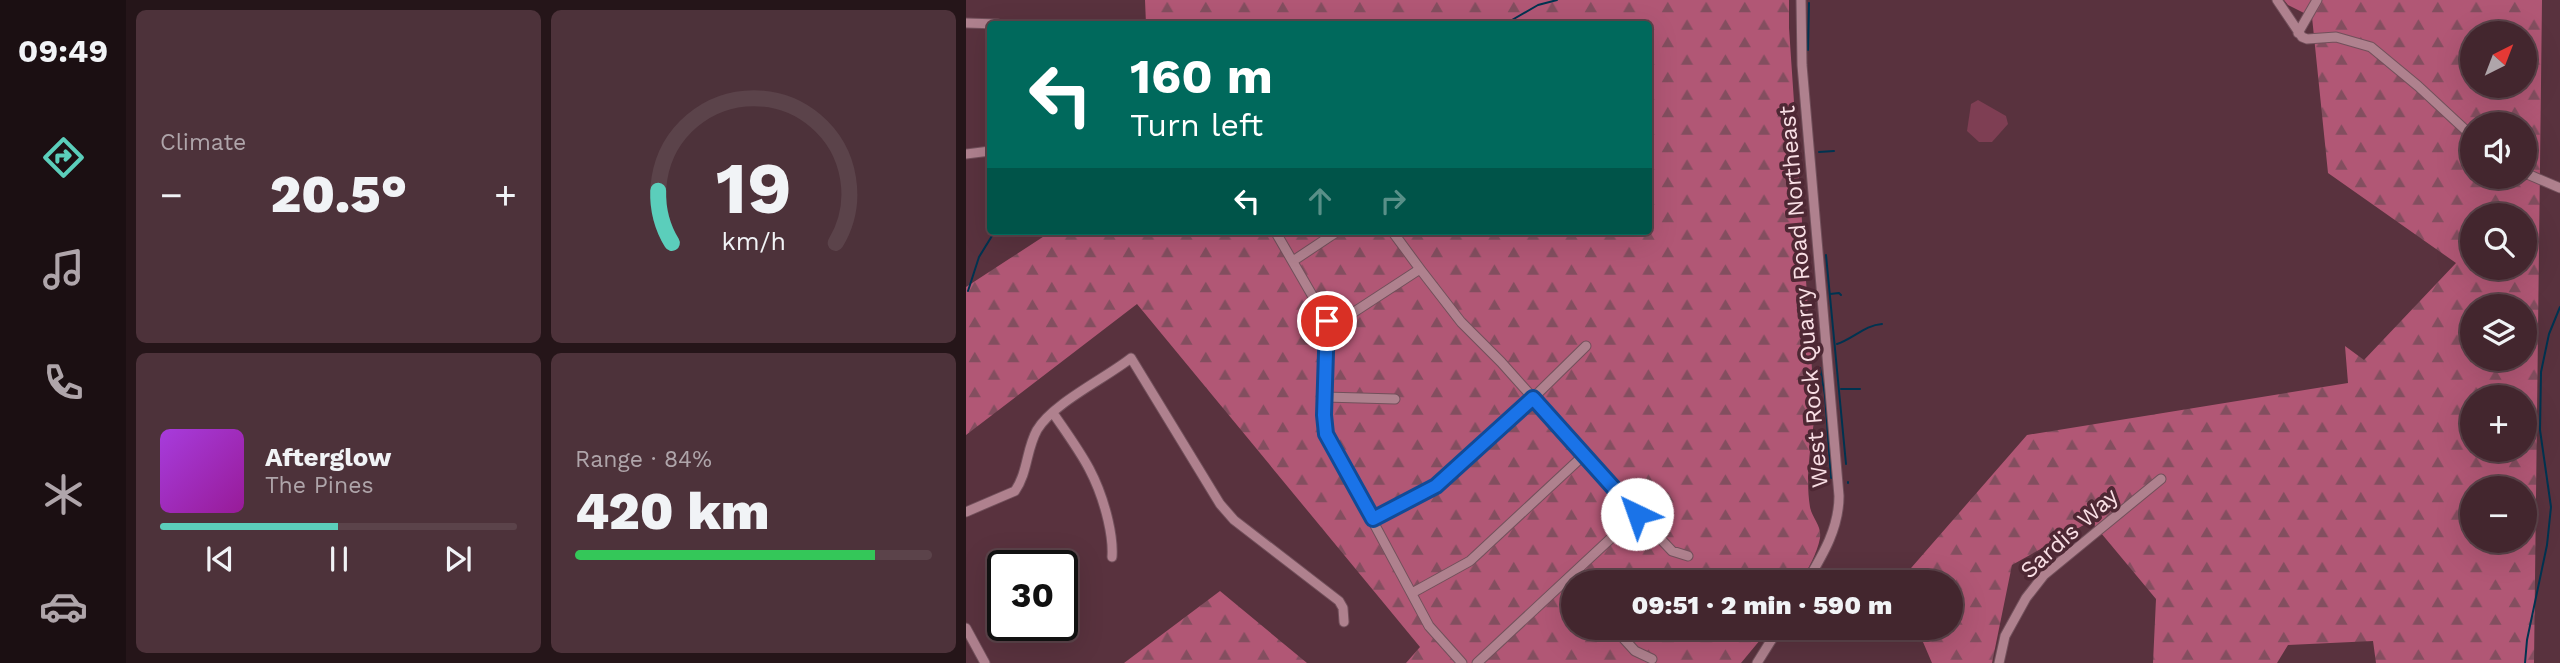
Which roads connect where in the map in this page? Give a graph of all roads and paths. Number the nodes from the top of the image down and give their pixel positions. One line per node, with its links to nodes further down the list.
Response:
1 (1801, 0): 31 (street, West Rock Quarry Road Northeast)
2 (2277, 0): 6 (street)
3 (2317, 0): 6 (street)
4 (966, 23): 5 (street)
5 (987, 24)
6 (2298, 33): 7 (street)
7 (2460, 125)
8 (987, 151): 9 (street)
9 (966, 154)
10 (2537, 178): 11 (street)
11 (2560, 188)
12 (1277, 235): 15 (street)
13 (1332, 235): 15 (street)
14 (1395, 235): 16 (street)
15 (1293, 261): 17 (street)
16 (1420, 269): 17 (street); 20 (street)
17 (1327, 321): 19 (street)
18 (1586, 346): 20 (street)
19 (1325, 397): 21 (street); 27 (street)
20 (1533, 398): 23 (street); 27 (street)
21 (1395, 399)
22 (1053, 413): 25 (street); 29 (street); 34 (street)
23 (1584, 455): 26 (street); 33 (street)
24 (2161, 479): 43 (street, Sardis Way)
25 (966, 512)
26 (1637, 514): 28 (street); 30 (street)
27 (1373, 519): 33 (street)
28 (1688, 556)
29 (1112, 557)
30 (1582, 570)
31 (1813, 570)
32 (1561, 590): 41 (street)
33 (1412, 593): 40 (street)
34 (1344, 622)
35 (966, 628): 39 (street)
36 (1625, 640): 38 (street)
37 (1771, 640): 42 (street)
38 (1652, 659)
39 (985, 663)
40 (1462, 663)
41 (1477, 663)
42 (1756, 663)
43 (1999, 663)

